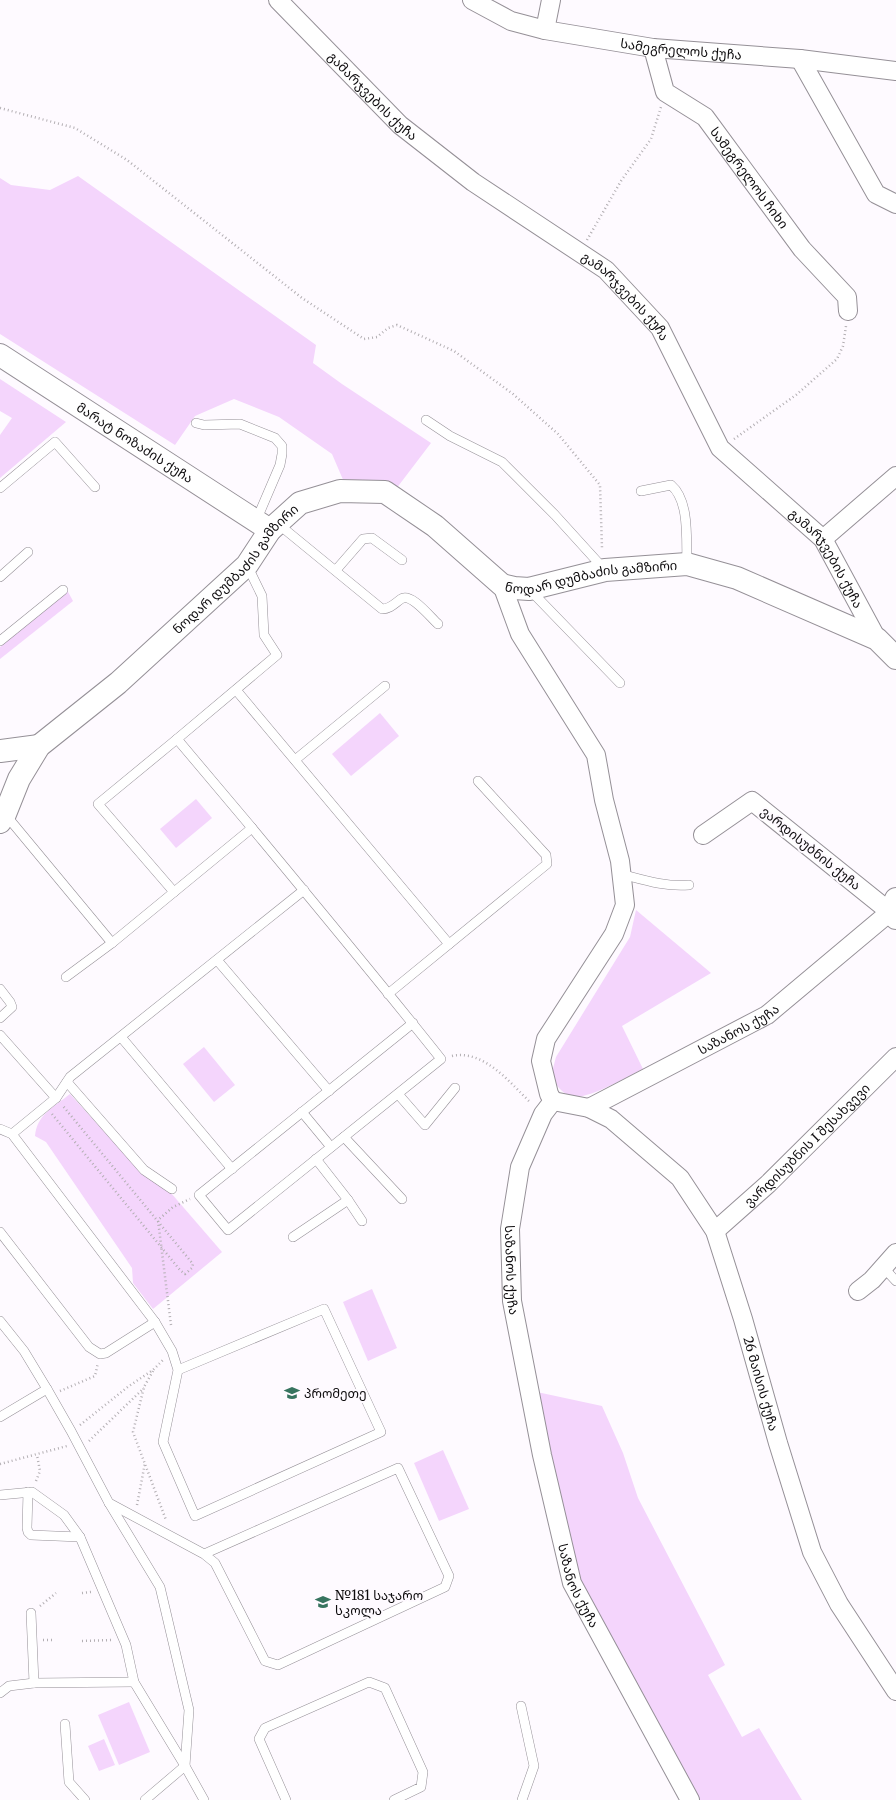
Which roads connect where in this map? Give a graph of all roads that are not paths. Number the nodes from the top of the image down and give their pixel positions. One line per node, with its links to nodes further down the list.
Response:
1 (278, 0): 18 (street, გამარჯვების ქუჩა)
2 (472, 0): 4 (street, სამეგრელოს ქუჩა)
3 (551, 0): 4 (street)
4 (545, 30): 5 (street, სამეგრელოს ქუჩა)
5 (653, 48): 6 (street, სამეგრელოს ქუჩა); 9 (street, სამეგრელოს ჩიხი)
6 (800, 59): 7 (street, სამეგრელოს ქუჩა); 8 (street)
7 (896, 71)
8 (896, 204)
9 (848, 311)
10 (0, 355): 17 (street, მარატ ნოზაძის ქუჩა)
11 (426, 420): 24 (lane)
12 (196, 423): 17 (lane)
13 (896, 476): 18 (street)
14 (95, 487): 15 (lane)
15 (0, 488)
16 (641, 491): 21 (lane)
17 (268, 525): 22 (street, ნოდარ დუმბაძის გამზირი); 23 (lane); 26 (street, ნოდარ დუმბაძის გამზირი)
18 (823, 539): 30 (street, გამარჯვების ქუჩა)
19 (28, 552): 25 (lane)
20 (402, 560): 23 (lane)
21 (687, 564): 24 (street, ნოდარ დუმბაძის გამზირი); 30 (street, ნოდარ დუმბაძის გამზირი)
22 (247, 565): 35 (lane); 37 (street, ნოდარ დუმბაძის გამზირი)
23 (336, 570): 29 (lane)
24 (605, 570): 27 (street, ნოდარ დუმბაძის გამზირი)
25 (0, 577)
26 (502, 585): 27 (street, ნოდარ დუმბაძის გამზირი); 45 (street)
27 (529, 589): 33 (lane)
28 (63, 590): 31 (lane)
29 (438, 624)
30 (877, 639): 32 (street, გამარჯვების ქუჩა)
31 (0, 641)
32 (896, 658)
33 (620, 684)
34 (384, 686): 39 (lane)
35 (236, 690): 36 (lane); 39 (lane)
36 (177, 739): 43 (lane); 48 (lane)
37 (38, 746): 38 (street); 42 (street, ნოდარ დუმბაძის გამზირი)
38 (0, 751)
39 (295, 760): 51 (lane)
40 (478, 781): 51 (lane)
41 (0, 782): 42 (street)
42 (2, 818): 50 (lane)
43 (252, 828): 47 (lane); 48 (lane)
44 (703, 835): 49 (street, ვარდისუბნის ქუჩა)
45 (621, 874): 46 (lane); 66 (street)
46 (689, 885)
47 (304, 890): 52 (lane); 55 (lane)
48 (174, 892): 50 (lane)
49 (894, 910): 67 (street, საზანოს ქუჩა)
50 (112, 943): 53 (lane)
51 (449, 944): 55 (lane)
52 (217, 960): 59 (lane); 63 (lane)
53 (66, 978)
54 (0, 989): 56 (lane)
55 (388, 994): 57 (lane)
56 (0, 1018)
57 (413, 1024): 63 (lane); 64 (lane)
58 (0, 1035): 65 (lane)
59 (121, 1037): 61 (lane); 74 (lane)
60 (896, 1057): 79 (street, ვარდისუბნის I შესახვევი)
61 (67, 1082): 65 (lane); 75 (lane)
62 (455, 1088): 64 (lane)
63 (328, 1091): 68 (lane)
64 (398, 1094): 71 (lane)
65 (56, 1098): 70 (lane)
66 (548, 1108): 67 (street); 110 (street, საზანოს ქუჩა)
67 (589, 1108): 79 (street, 26 მაისის ქუჩა)
68 (302, 1112): 72 (lane); 74 (lane)
69 (0, 1129): 70 (lane)
70 (12, 1134): 87 (lane)
71 (344, 1137): 72 (lane); 76 (lane)
72 (331, 1148): 73 (lane)
73 (316, 1159): 74 (lane); 77 (lane)
74 (232, 1168)
75 (172, 1189)
76 (402, 1199)
77 (348, 1200): 78 (lane); 81 (lane)
78 (362, 1221)
79 (715, 1231): 99 (street, 26 მაისის ქუჩა)
80 (0, 1232): 87 (lane)
81 (293, 1237)
82 (896, 1253): 83 (street)
83 (883, 1267): 84 (lane); 85 (street)
84 (896, 1281)
85 (858, 1291)
86 (0, 1322): 89 (lane)
87 (154, 1322): 88 (lane)
88 (178, 1370): 88 (lane)
89 (47, 1389): 90 (lane); 93 (lane)
90 (0, 1417)
91 (30, 1492): 92 (lane); 94 (lane); 94 (lane)
92 (0, 1494)
93 (109, 1503): 95 (lane); 103 (lane)
94 (80, 1537): 97 (lane)
95 (204, 1554): 95 (lane)
96 (31, 1613): 98 (lane)
97 (134, 1682): 98 (lane); 103 (lane)
98 (34, 1683): 100 (lane)
99 (896, 1691)
100 (0, 1693)
101 (521, 1706): 109 (lane)
102 (65, 1724): 104 (lane)
103 (185, 1766): 105 (lane); 106 (lane)
104 (85, 1800)
105 (146, 1800)
106 (204, 1800)
107 (286, 1800): 108 (lane)
108 (394, 1800)
109 (522, 1800)
110 (690, 1800)

